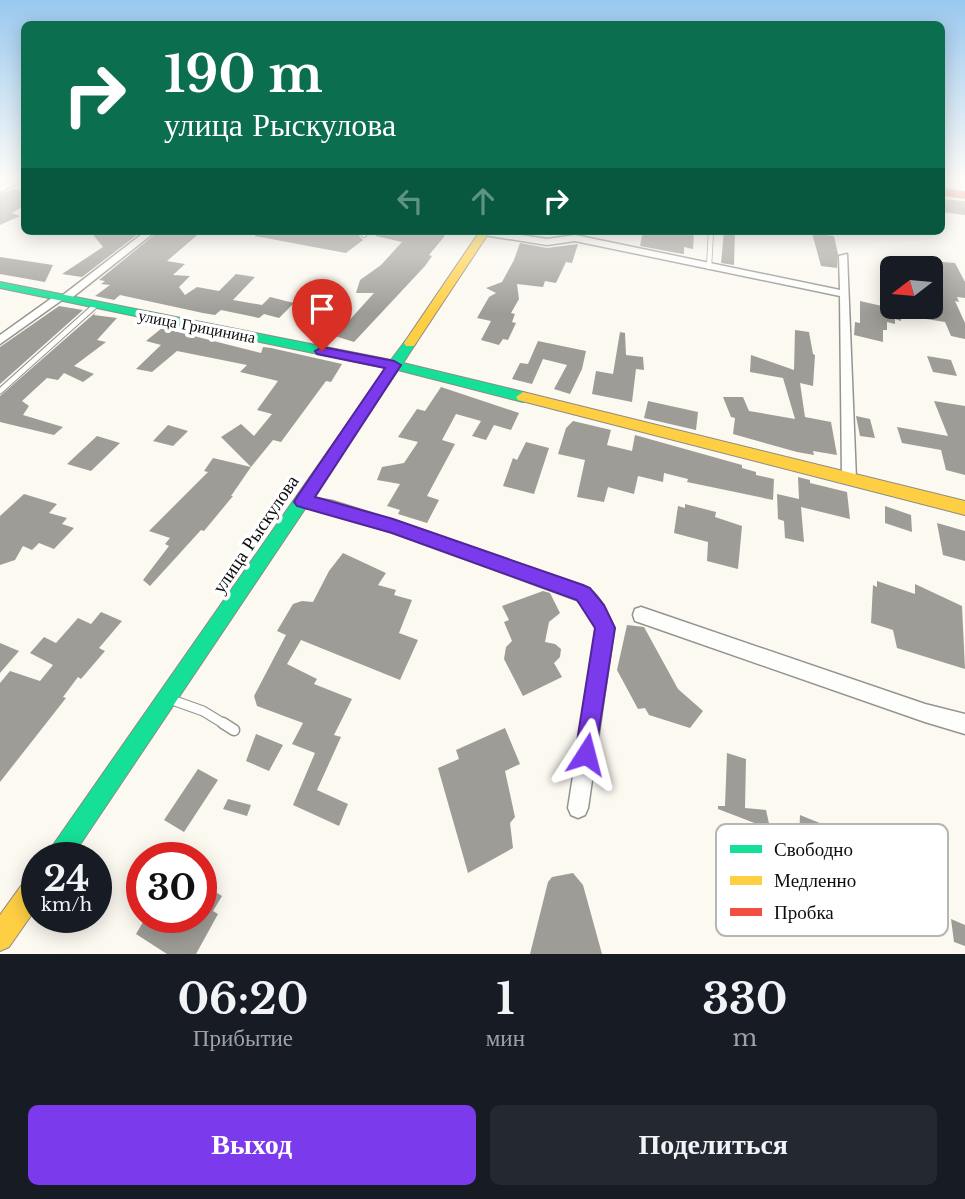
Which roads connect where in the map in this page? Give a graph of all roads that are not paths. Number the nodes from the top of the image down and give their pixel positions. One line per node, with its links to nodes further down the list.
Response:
1 (147, 235): 9 (street)
2 (480, 235): 12 (street, улица Рыскулова)
3 (506, 235): 6 (street)
4 (711, 235): 6 (lane)
5 (844, 256): 8 (street)
6 (709, 267): 8 (street)
7 (0, 285): 9 (street, улица Грицинина)
8 (845, 294): 14 (street)
9 (63, 297): 10 (street, улица Грицинина); 11 (street)
10 (96, 305): 12 (street, улица Грицинина); 13 (lane)
11 (0, 340)
12 (394, 365): 14 (street, улица Грицинина); 15 (street, улица Рыскулова)
13 (0, 391)
14 (849, 479): 16 (street, улица Грицинина)
15 (303, 502): 18 (street, улица Рыскулова); 21 (street)
16 (965, 508)
17 (641, 615): 19 (street)
18 (167, 698): 20 (lane); 22 (street, улица Рыскулова)
19 (965, 724)
20 (234, 730)
21 (578, 808)
22 (67, 842)
23 (21, 907): 24 (street)
24 (0, 937)

